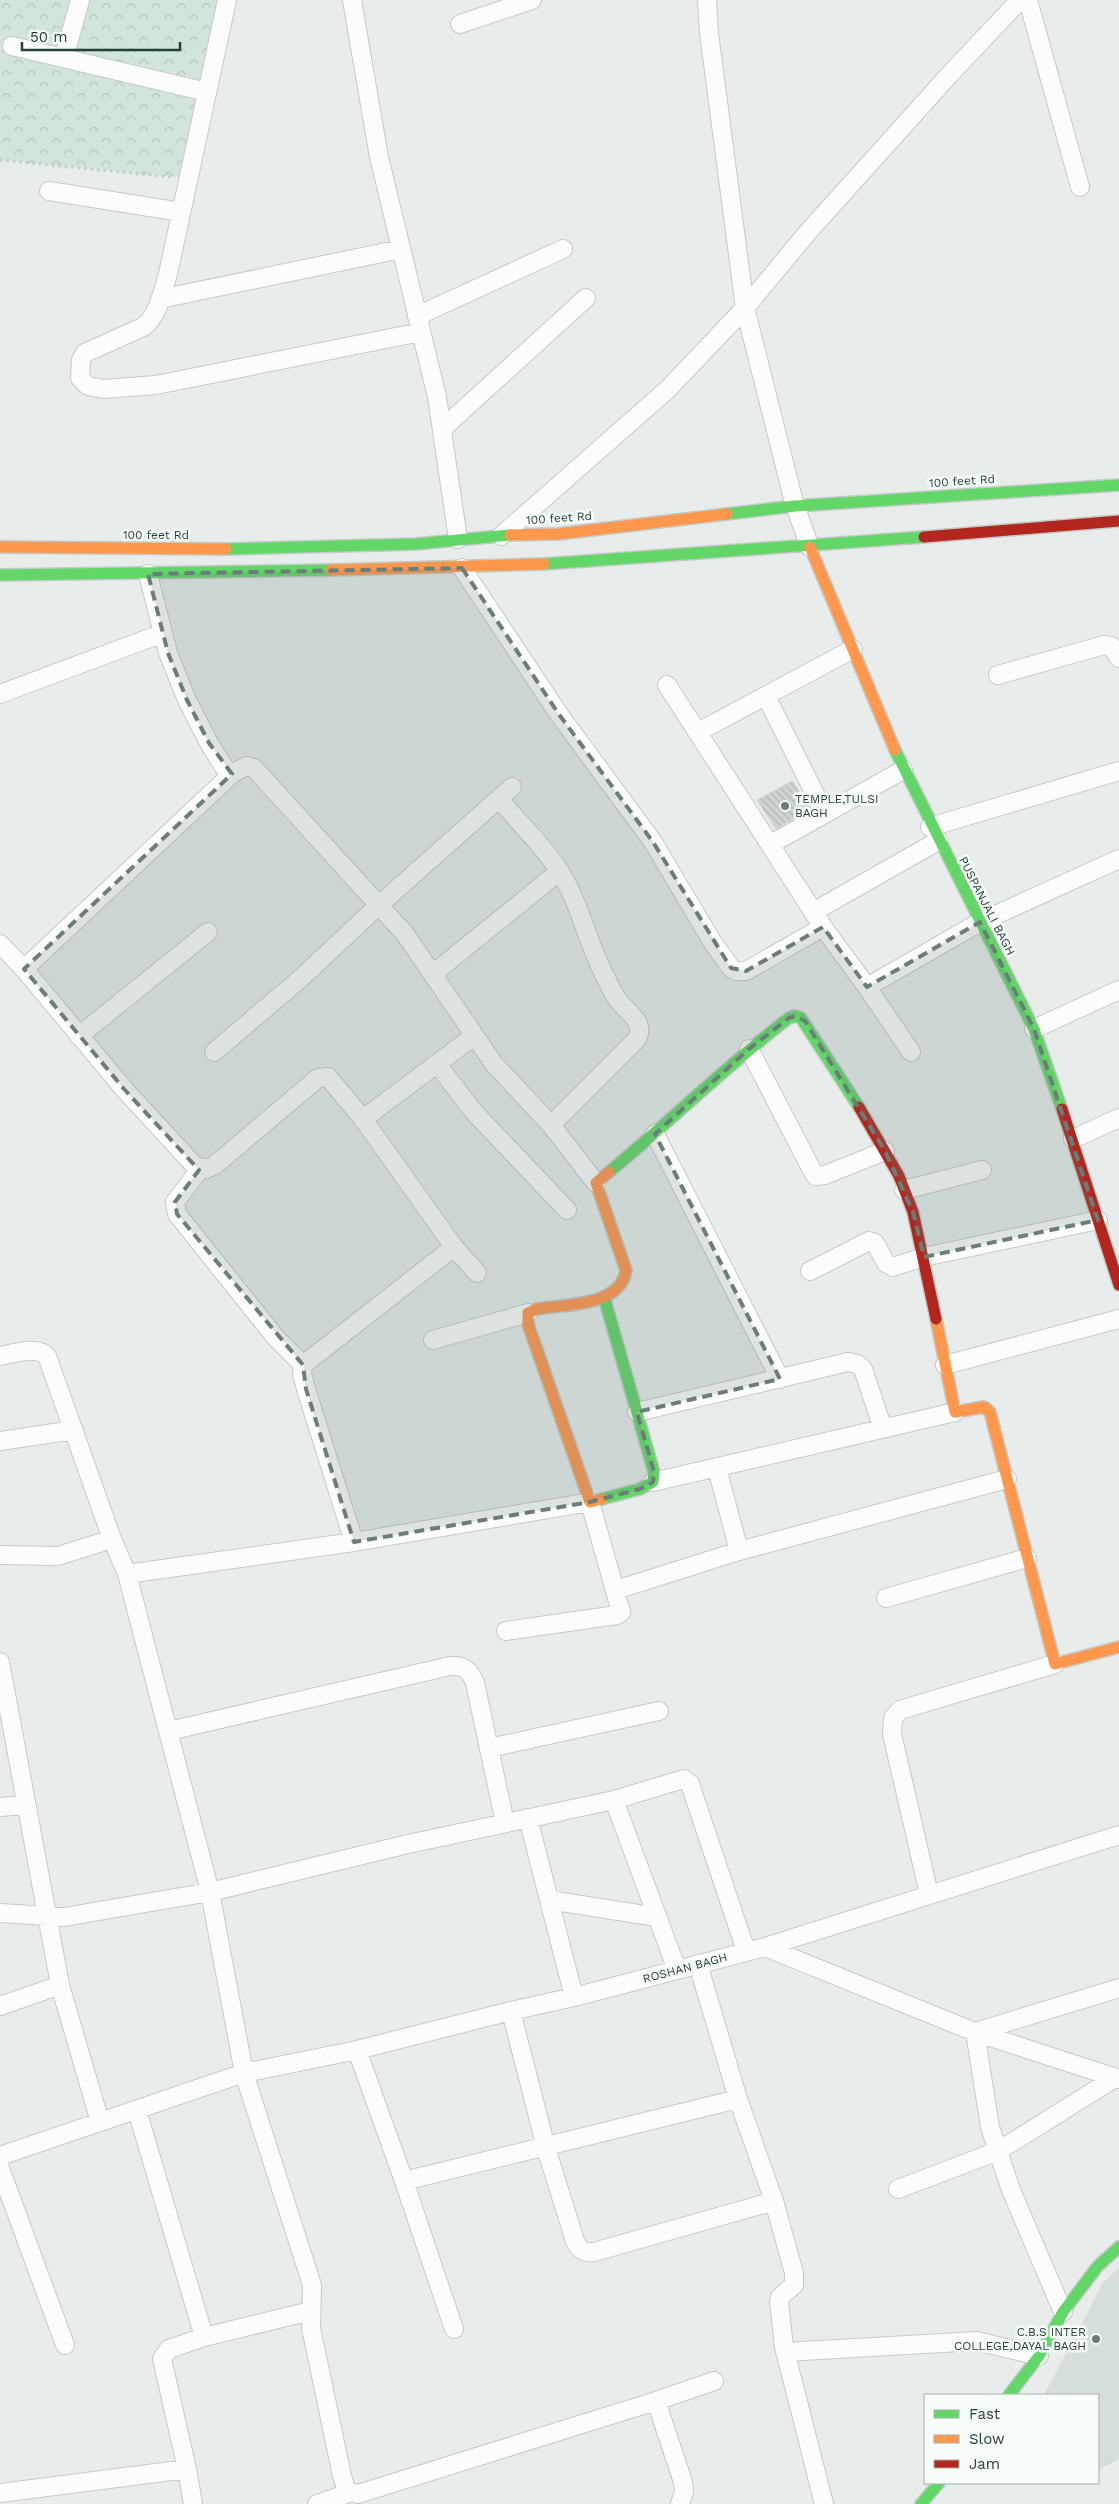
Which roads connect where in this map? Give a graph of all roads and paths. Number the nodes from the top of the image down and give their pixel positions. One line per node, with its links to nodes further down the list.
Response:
1 (80, 0): 10 (street)
2 (227, 0): 11 (street)
3 (352, 0): 17 (street)
4 (532, 0): 8 (street)
5 (707, 0): 21 (street)
6 (1020, 0): 21 (street)
7 (1028, 0): 14 (street)
8 (460, 24)
9 (12, 46): 10 (street)
10 (64, 58): 11 (street)
11 (207, 92): 16 (street)
12 (0, 160): 13 (path)
13 (178, 177)
14 (1080, 187)
15 (49, 190): 16 (street)
16 (181, 212): 20 (street)
17 (401, 249): 20 (street); 22 (street)
18 (563, 249): 22 (street)
19 (586, 298): 23 (street)
20 (160, 299): 22 (street)
21 (745, 308): 25 (street); 27 (street)
22 (419, 324): 23 (street)
23 (442, 429): 28 (street)
24 (1119, 485): 25 (street, 100 feet Rd)
25 (795, 506): 27 (street, 100 feet Rd); 30 (street)
26 (1119, 522): 30 (street)
27 (501, 536): 28 (street, 100 feet Rd)
28 (458, 539): 29 (street, 100 feet Rd)
29 (0, 547)
30 (810, 547): 31 (street); 35 (street, PUSPANJALI BAGH)
31 (462, 568): 32 (street); 55 (street)
32 (148, 574): 33 (street); 34 (street)
33 (0, 575)
34 (163, 633): 39 (street); 44 (street)
35 (853, 649): 40 (street); 42 (street, PUSPANJALI BAGH)
36 (1119, 658): 37 (street)
37 (998, 675)
38 (667, 685): 41 (street)
39 (0, 694)
40 (766, 696): 41 (street); 47 (street)
41 (698, 732): 49 (street)
42 (903, 770): 47 (street); 48 (street, PUSPANJALI BAGH)
43 (1119, 771): 48 (street)
44 (232, 774): 52 (street); 58 (street)
45 (512, 786): 46 (street)
46 (499, 799): 51 (street); 52 (street)
47 (825, 814): 49 (street)
48 (934, 834): 53 (street); 54 (street, PUSPANJALI BAGH)
49 (771, 844): 53 (street)
50 (1119, 859): 54 (street)
51 (560, 871): 59 (street); 71 (street)
52 (379, 905): 59 (street); 66 (street)
53 (814, 912): 55 (street)
54 (980, 922): 60 (street); 62 (street, PUSPANJALI BAGH)
55 (823, 927): 60 (street)
56 (208, 932): 63 (street)
57 (0, 944): 58 (street)
58 (24, 968): 63 (street)
59 (434, 973): 64 (street)
60 (867, 987): 67 (street)
61 (1119, 990): 62 (street)
62 (1034, 1029): 73 (street, PUSPANJALI BAGH)
63 (79, 1036): 75 (street)
64 (474, 1036): 68 (street); 71 (street)
65 (749, 1049): 72 (street); 74 (street); 74 (street)
66 (214, 1052)
67 (911, 1052)
68 (436, 1064): 70 (street); 79 (street)
69 (1119, 1118): 73 (street)
70 (363, 1119): 75 (street); 82 (street)
71 (551, 1124): 77 (street)
72 (655, 1134): 77 (street); 94 (street)
73 (1073, 1139): 80 (street, PUSPANJALI BAGH)
74 (885, 1150): 78 (street)
75 (201, 1168): 93 (street)
76 (982, 1170): 78 (street)
77 (596, 1183): 87 (street)
78 (904, 1190): 83 (street)
79 (567, 1210)
80 (1098, 1220): 81 (street, PUSPANJALI BAGH); 83 (street)
81 (1112, 1242): 86 (street, PUSPANJALI BAGH)
82 (454, 1247): 85 (street); 93 (street)
83 (924, 1257): 84 (street); 92 (street)
84 (810, 1271)
85 (477, 1273)
86 (1119, 1285)
87 (604, 1297): 88 (street); 95 (street)
88 (528, 1313): 90 (street); 103 (street)
89 (1119, 1319): 92 (street)
90 (433, 1340)
91 (0, 1356): 98 (street)
92 (945, 1365): 96 (street)
93 (303, 1366): 105 (street)
94 (780, 1379): 95 (street); 97 (street)
95 (638, 1412): 102 (street)
96 (955, 1412): 97 (street); 101 (street)
97 (883, 1429): 100 (street)
98 (74, 1430): 99 (street); 104 (street)
99 (0, 1441)
100 (717, 1468): 102 (street); 106 (street)
101 (1007, 1479): 106 (street); 108 (street)
102 (653, 1482): 103 (street)
103 (590, 1502): 105 (street); 110 (street)
104 (112, 1540): 107 (street); 109 (street)
105 (354, 1542): 109 (street)
106 (739, 1551): 110 (street)
107 (0, 1555)
108 (1028, 1558): 111 (street); 115 (street)
109 (127, 1574): 117 (street)
110 (616, 1590): 112 (street)
111 (886, 1598)
112 (506, 1631)
113 (1119, 1647): 115 (street)
114 (0, 1662): 121 (street)
115 (1055, 1664): 126 (street)
116 (659, 1711): 118 (street)
117 (169, 1732): 118 (street); 125 (street)
118 (489, 1748): 123 (street)
119 (614, 1800): 122 (street); 130 (street); 132 (street)
120 (0, 1806): 121 (street)
121 (25, 1806): 129 (street)
122 (528, 1818): 123 (street); 127 (street)
123 (505, 1823): 125 (street)
124 (1119, 1835): 126 (street, ROSHAN BAGH)
125 (210, 1892): 129 (street); 142 (street)
126 (929, 1894): 131 (street, ROSHAN BAGH)
127 (549, 1900): 130 (street); 137 (street)
128 (0, 1913): 129 (street)
129 (46, 1917): 135 (street)
130 (657, 1917): 134 (street)
131 (765, 1948): 132 (street, ROSHAN BAGH); 140 (street)
132 (746, 1951): 133 (street, ROSHAN BAGH)
133 (698, 1964): 134 (street, ROSHAN BAGH); 144 (street)
134 (677, 1970): 137 (street, ROSHAN BAGH)
135 (60, 1985): 138 (street); 146 (street)
136 (1119, 1988): 140 (street)
137 (574, 1997): 139 (street, ROSHAN BAGH)
138 (0, 2006)
139 (511, 2011): 141 (street, ROSHAN BAGH); 147 (street)
140 (975, 2032): 143 (street); 148 (street)
141 (356, 2050): 142 (street, ROSHAN BAGH); 151 (street)
142 (244, 2073): 145 (street, ROSHAN BAGH); 155 (street)
143 (1117, 2078): 148 (street)
144 (738, 2098): 147 (street); 153 (street)
145 (137, 2110): 146 (street, ROSHAN BAGH); 158 (street)
146 (100, 2122): 149 (street, ROSHAN BAGH)
147 (546, 2148): 151 (street); 153 (street)
148 (998, 2151): 152 (street); 156 (street)
149 (0, 2156)
150 (0, 2168): 159 (street)
151 (404, 2181): 157 (street)
152 (898, 2189)
153 (774, 2201): 160 (street)
154 (1119, 2247): 156 (street)
155 (311, 2311): 158 (street); 168 (street)
156 (1063, 2312): 161 (street)
157 (454, 2329)
158 (204, 2337): 165 (street)
159 (65, 2345)
160 (785, 2352): 161 (street); 172 (street)
161 (1039, 2356): 163 (street)
162 (714, 2381): 164 (street)
163 (1010, 2394)
164 (656, 2401): 168 (street); 171 (street)
165 (187, 2469): 167 (street); 169 (street)
166 (937, 2484): 173 (street)
167 (0, 2493)
168 (349, 2493): 170 (street)
169 (193, 2504)
170 (317, 2504)
171 (680, 2504)
172 (824, 2504)
173 (921, 2504)

